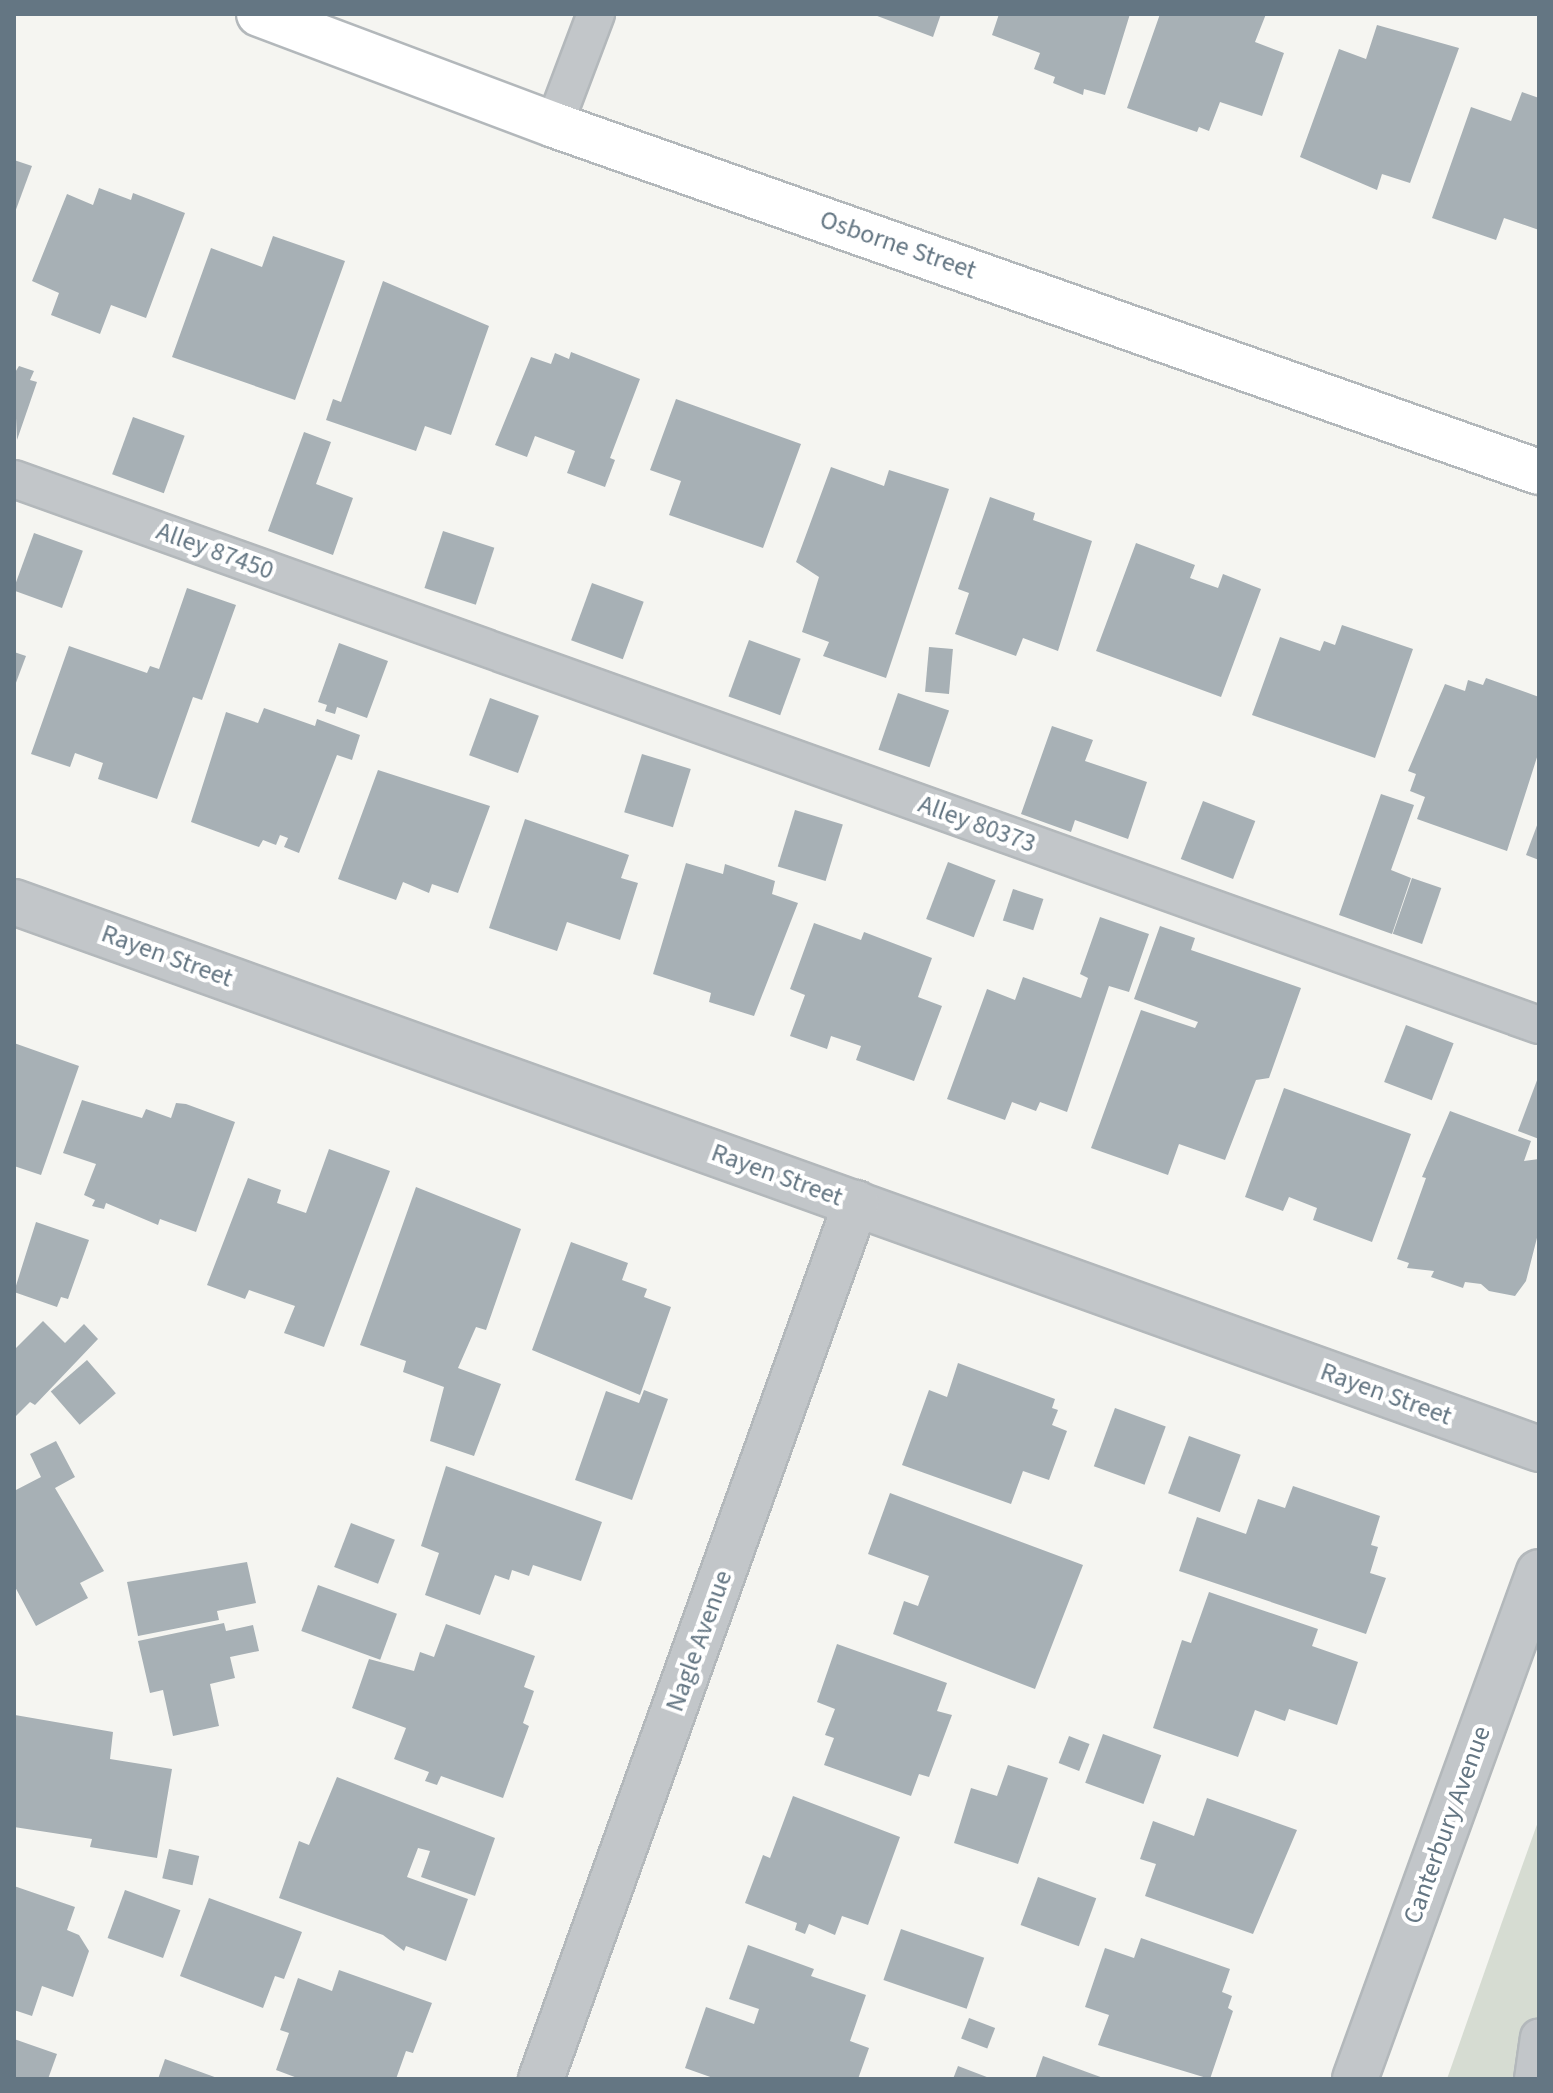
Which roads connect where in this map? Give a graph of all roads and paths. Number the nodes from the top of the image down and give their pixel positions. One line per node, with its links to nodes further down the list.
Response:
1 (259, 14): 3 (main road, Osborne Street)
2 (596, 14): 3 (lane)
3 (554, 125): 4 (main road, Osborne Street)
4 (1539, 472)
5 (14, 479): 6 (lane, Alley 87450)
6 (415, 623): 8 (lane, Alley 80373)
7 (14, 902): 9 (street, Rayen Street)
8 (1539, 1025)
9 (856, 1203): 10 (street, Rayen Street); 13 (street, Nagle Avenue)
10 (1539, 1449)
11 (1539, 1572): 14 (street, Canterbury Avenue)
12 (1539, 2037): 15 (lane)
13 (541, 2079)
14 (1355, 2079)
15 (1533, 2079)

